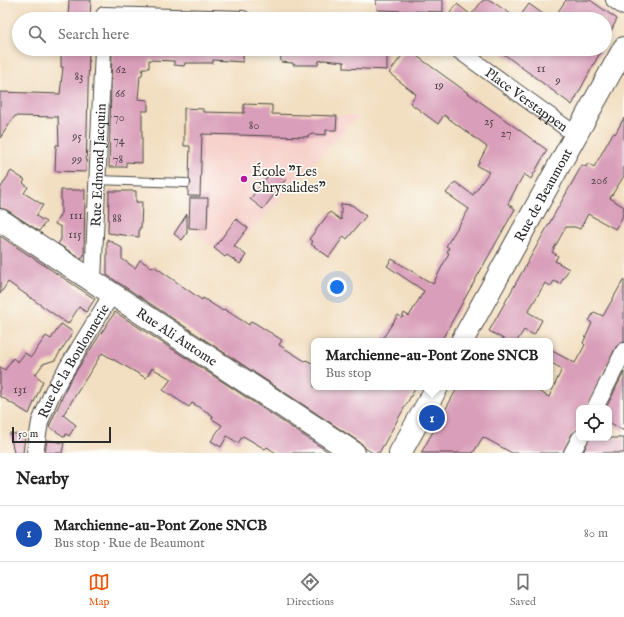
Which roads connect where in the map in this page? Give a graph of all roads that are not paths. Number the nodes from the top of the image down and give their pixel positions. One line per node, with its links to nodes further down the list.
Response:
1 (614, 0): 2 (street)
2 (624, 7)
3 (104, 11): 4 (street)
4 (121, 12)
5 (624, 48): 8 (street, Rue de Beaumont)
6 (103, 56): 9 (street, Rue Edmond Jacquin)
7 (468, 56): 8 (street, Place Verstappen)
8 (576, 135): 14 (street, Rue de Beaumont)
9 (97, 180): 10 (lane); 12 (street, Rue Edmond Jacquin)
10 (186, 183)
11 (0, 220): 12 (street, Rue Ali Autome)
12 (93, 281): 13 (street, Rue Ali Autome)
13 (112, 294): 19 (street, Rue de la Boulonnerie); 20 (street, Rue Ali Autome)
14 (464, 338)
15 (624, 351): 17 (street)
16 (435, 390): 21 (street)
17 (597, 405)
18 (578, 441): 22 (street)
19 (35, 453)
20 (354, 453)
21 (400, 453)
22 (572, 453)

